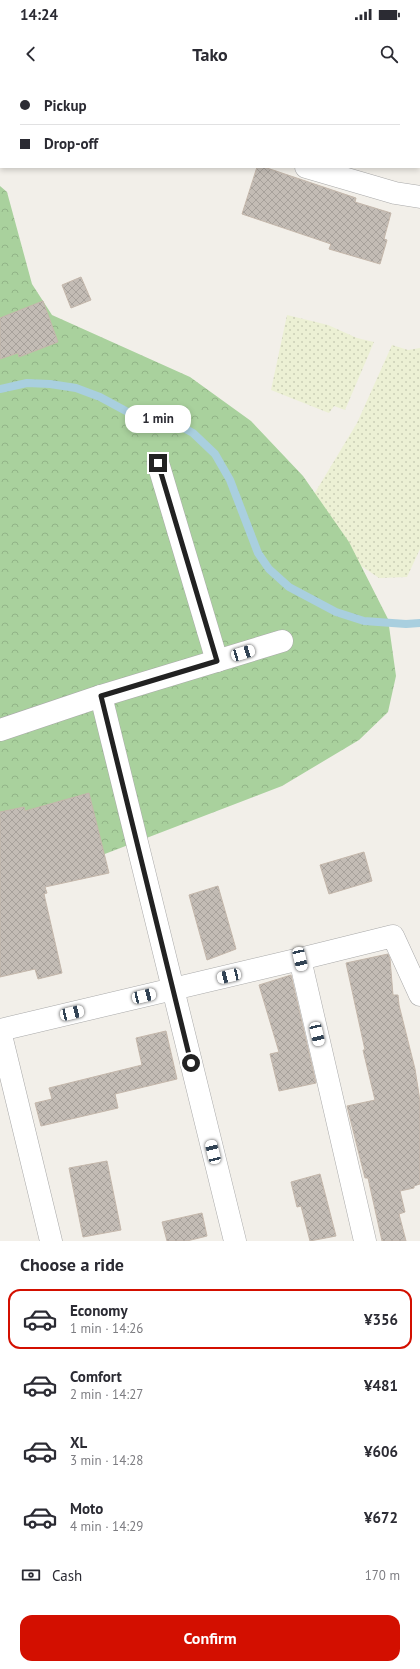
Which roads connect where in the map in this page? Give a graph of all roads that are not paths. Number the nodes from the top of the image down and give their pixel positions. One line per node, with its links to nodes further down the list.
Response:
1 (309, 168): 2 (street)
2 (420, 197)
3 (158, 463): 5 (street)
4 (282, 641): 5 (street)
5 (217, 661): 6 (street)
6 (101, 696): 7 (street); 9 (street)
7 (0, 730)
8 (300, 959): 9 (street); 10 (street); 14 (street)
9 (172, 989): 11 (street); 13 (street)
10 (420, 995)
11 (0, 1030): 12 (street)
12 (51, 1241)
13 (235, 1241)
14 (365, 1241)

